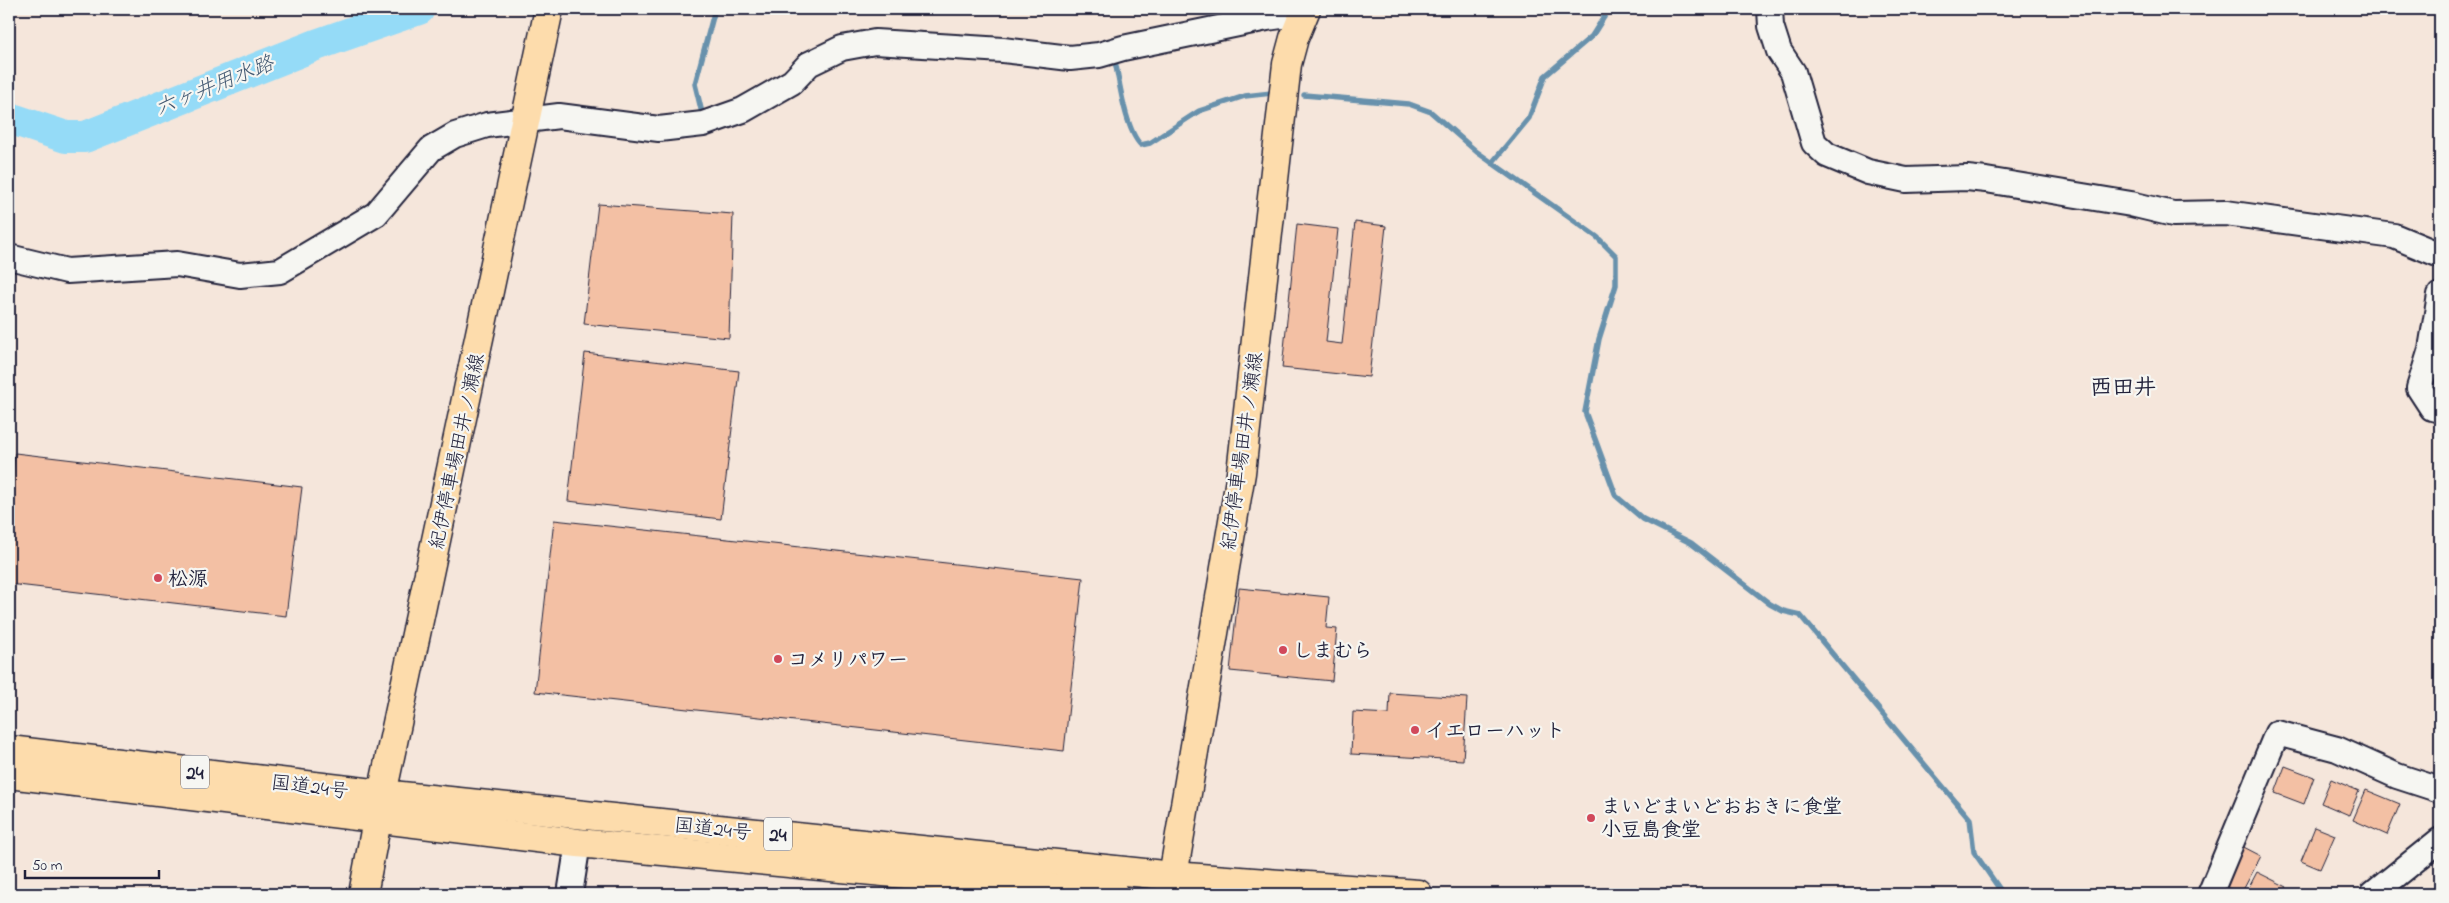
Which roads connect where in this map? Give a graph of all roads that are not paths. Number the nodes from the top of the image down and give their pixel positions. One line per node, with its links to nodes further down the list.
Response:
1 (549, 9): 4 (main road, 紀伊停車場田井ノ瀬線)
2 (1770, 9): 5 (street)
3 (1304, 11): 4 (street); 15 (main road, 紀伊停車場田井ノ瀬線)
4 (525, 120): 6 (street); 12 (main road, 紀伊停車場田井ノ瀬線)
5 (2440, 255)
6 (9, 258)
7 (2440, 295): 8 (street)
8 (2440, 410)
9 (9, 750): 12 (main road, 国道24号 / 24)
10 (9, 774): 12 (main road, 国道24号 / 24)
11 (2440, 790): 20 (street)
12 (380, 806): 14 (main road, 国道24号 / 24); 15 (main road, 国道24号 / 24); 16 (main road, 紀伊停車場田井ノ瀬線)
13 (2440, 840): 21 (street)
14 (578, 844): 17 (street); 18 (main road, 国道24号 / 24)
15 (1171, 885): 19 (main road, 国道24号 / 24)
16 (363, 894)
17 (570, 894)
18 (1114, 894)
19 (1418, 894)
20 (2210, 894)
21 (2373, 894)

